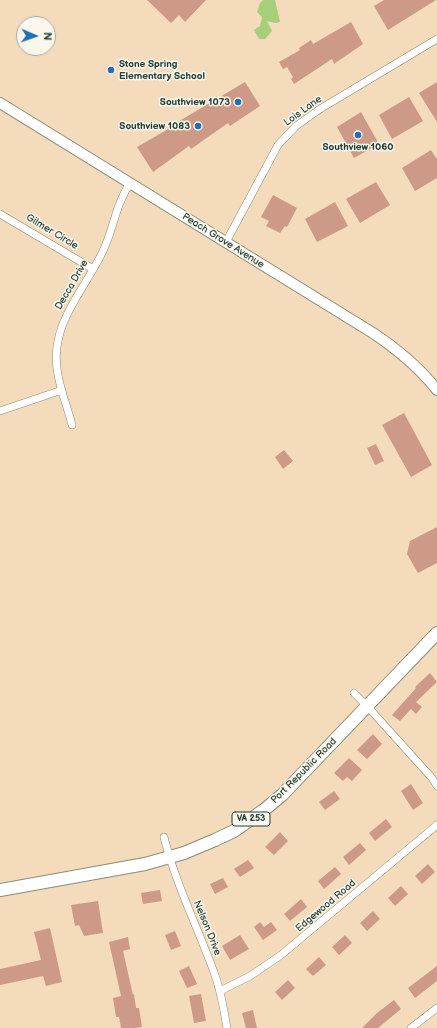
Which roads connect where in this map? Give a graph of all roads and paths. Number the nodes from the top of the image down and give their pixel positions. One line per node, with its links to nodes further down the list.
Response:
1 (437, 39): 5 (street, Lois Lane)
2 (0, 103): 3 (main road, Peach Grove Avenue)
3 (130, 184): 5 (main road, Peach Grove Avenue); 6 (street, Decca Drive)
4 (0, 214): 6 (street, Gilmer Circle)
5 (226, 242): 8 (main road, Peach Grove Avenue)
6 (93, 269): 7 (street, Decca Drive)
7 (62, 390): 9 (street); 10 (street, Decca Drive)
8 (437, 390)
9 (0, 411)
10 (72, 425)
11 (437, 633): 13 (main road, Port Republic Road / VA 253)
12 (354, 693): 13 (street)
13 (367, 706): 14 (street); 17 (main road, Port Republic Road / VA 253)
14 (437, 786)
15 (437, 825): 19 (street, Edgewood Road)
16 (164, 837): 17 (street, Nelson Drive)
17 (169, 858): 18 (main road, Port Republic Road / VA 253); 19 (street, Nelson Drive)
18 (0, 890)
19 (220, 991): 21 (street, Nelson Drive)
20 (437, 1008): 22 (street)
21 (227, 1028)
22 (411, 1028)

